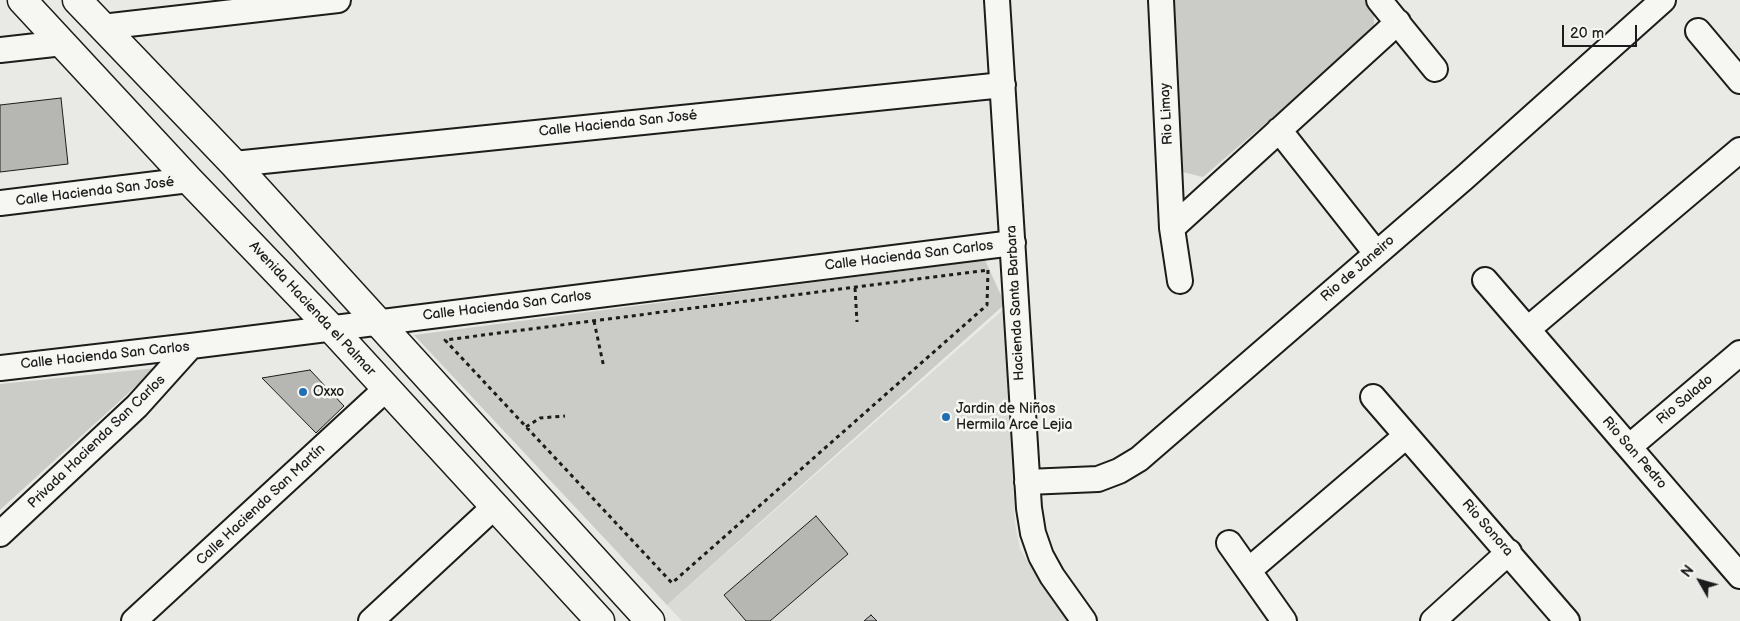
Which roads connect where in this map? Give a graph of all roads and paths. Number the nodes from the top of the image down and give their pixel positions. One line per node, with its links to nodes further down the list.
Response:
1 (22, 0): 11 (street, Avenida Hacienda el Palmar)
2 (77, 0): 9 (street)
3 (338, 0): 9 (street)
4 (997, 0): 15 (street, Hacienda Santa Barbara)
5 (1161, 0): 21 (street, Rio Limay)
6 (1379, 0): 8 (street)
7 (1663, 0): 23 (street, Rio de Janeiro)
8 (1398, 22): 13 (street); 16 (street)
9 (102, 27): 18 (street)
10 (1698, 31): 14 (street)
11 (63, 43): 12 (street); 19 (street, Avenida Hacienda el Palmar)
12 (0, 50)
13 (1435, 69)
14 (1740, 81)
15 (1003, 85): 18 (street, Calle Hacienda San José); 22 (street, Hacienda Santa Barbara)
16 (1279, 130): 21 (street); 23 (street)
17 (1740, 150): 31 (street)
18 (234, 164): 28 (street)
19 (190, 180): 20 (street, Calle Hacienda San José); 30 (street, Avenida Hacienda el Palmar)
20 (0, 204)
21 (1172, 228): 25 (street, Rio Limay)
22 (1013, 243): 28 (street, Calle Hacienda San Carlos); 42 (street, Hacienda Santa Barbara)
23 (1376, 253): 42 (street, Rio de Janeiro)
24 (1485, 280): 31 (street, Rio San Pedro)
25 (1180, 282)
26 (855, 287): 27 (path); 29 (path); 39 (path)
27 (594, 321): 35 (path); 39 (path)
28 (380, 322): 30 (street, Calle Hacienda San Carlos); 52 (street)
29 (857, 322)
30 (331, 328): 32 (street, Calle Hacienda San Carlos); 36 (street, Avenida Hacienda el Palmar)
31 (1528, 329): 41 (street, Rio San Pedro)
32 (191, 346): 34 (street, Calle Hacienda San Carlos); 44 (street, Privada Hacienda San Carlos)
33 (1740, 353): 41 (street, Rio Salado)
34 (0, 368)
35 (604, 368)
36 (387, 388): 43 (street, Avenida Hacienda el Palmar); 49 (street, Calle Hacienda San Martín)
37 (1373, 397): 40 (street, Rio Sonora)
38 (565, 416): 39 (path)
39 (526, 427)
40 (1406, 436): 46 (street, Rio Sonora); 48 (street)
41 (1629, 447): 47 (street, Rio San Pedro)
42 (1027, 482): 53 (street, Hacienda Santa Barbara)
43 (494, 507): 50 (street); 51 (street, Avenida Hacienda el Palmar)
44 (0, 534)
45 (1229, 543): 48 (street)
46 (1509, 552): 55 (street); 56 (street, Rio Sonora)
47 (1738, 569)
48 (1249, 570): 54 (street)
49 (134, 621)
50 (371, 621)
51 (600, 621)
52 (650, 621)
53 (1084, 621)
54 (1284, 621)
55 (1432, 621)
56 (1567, 621)

